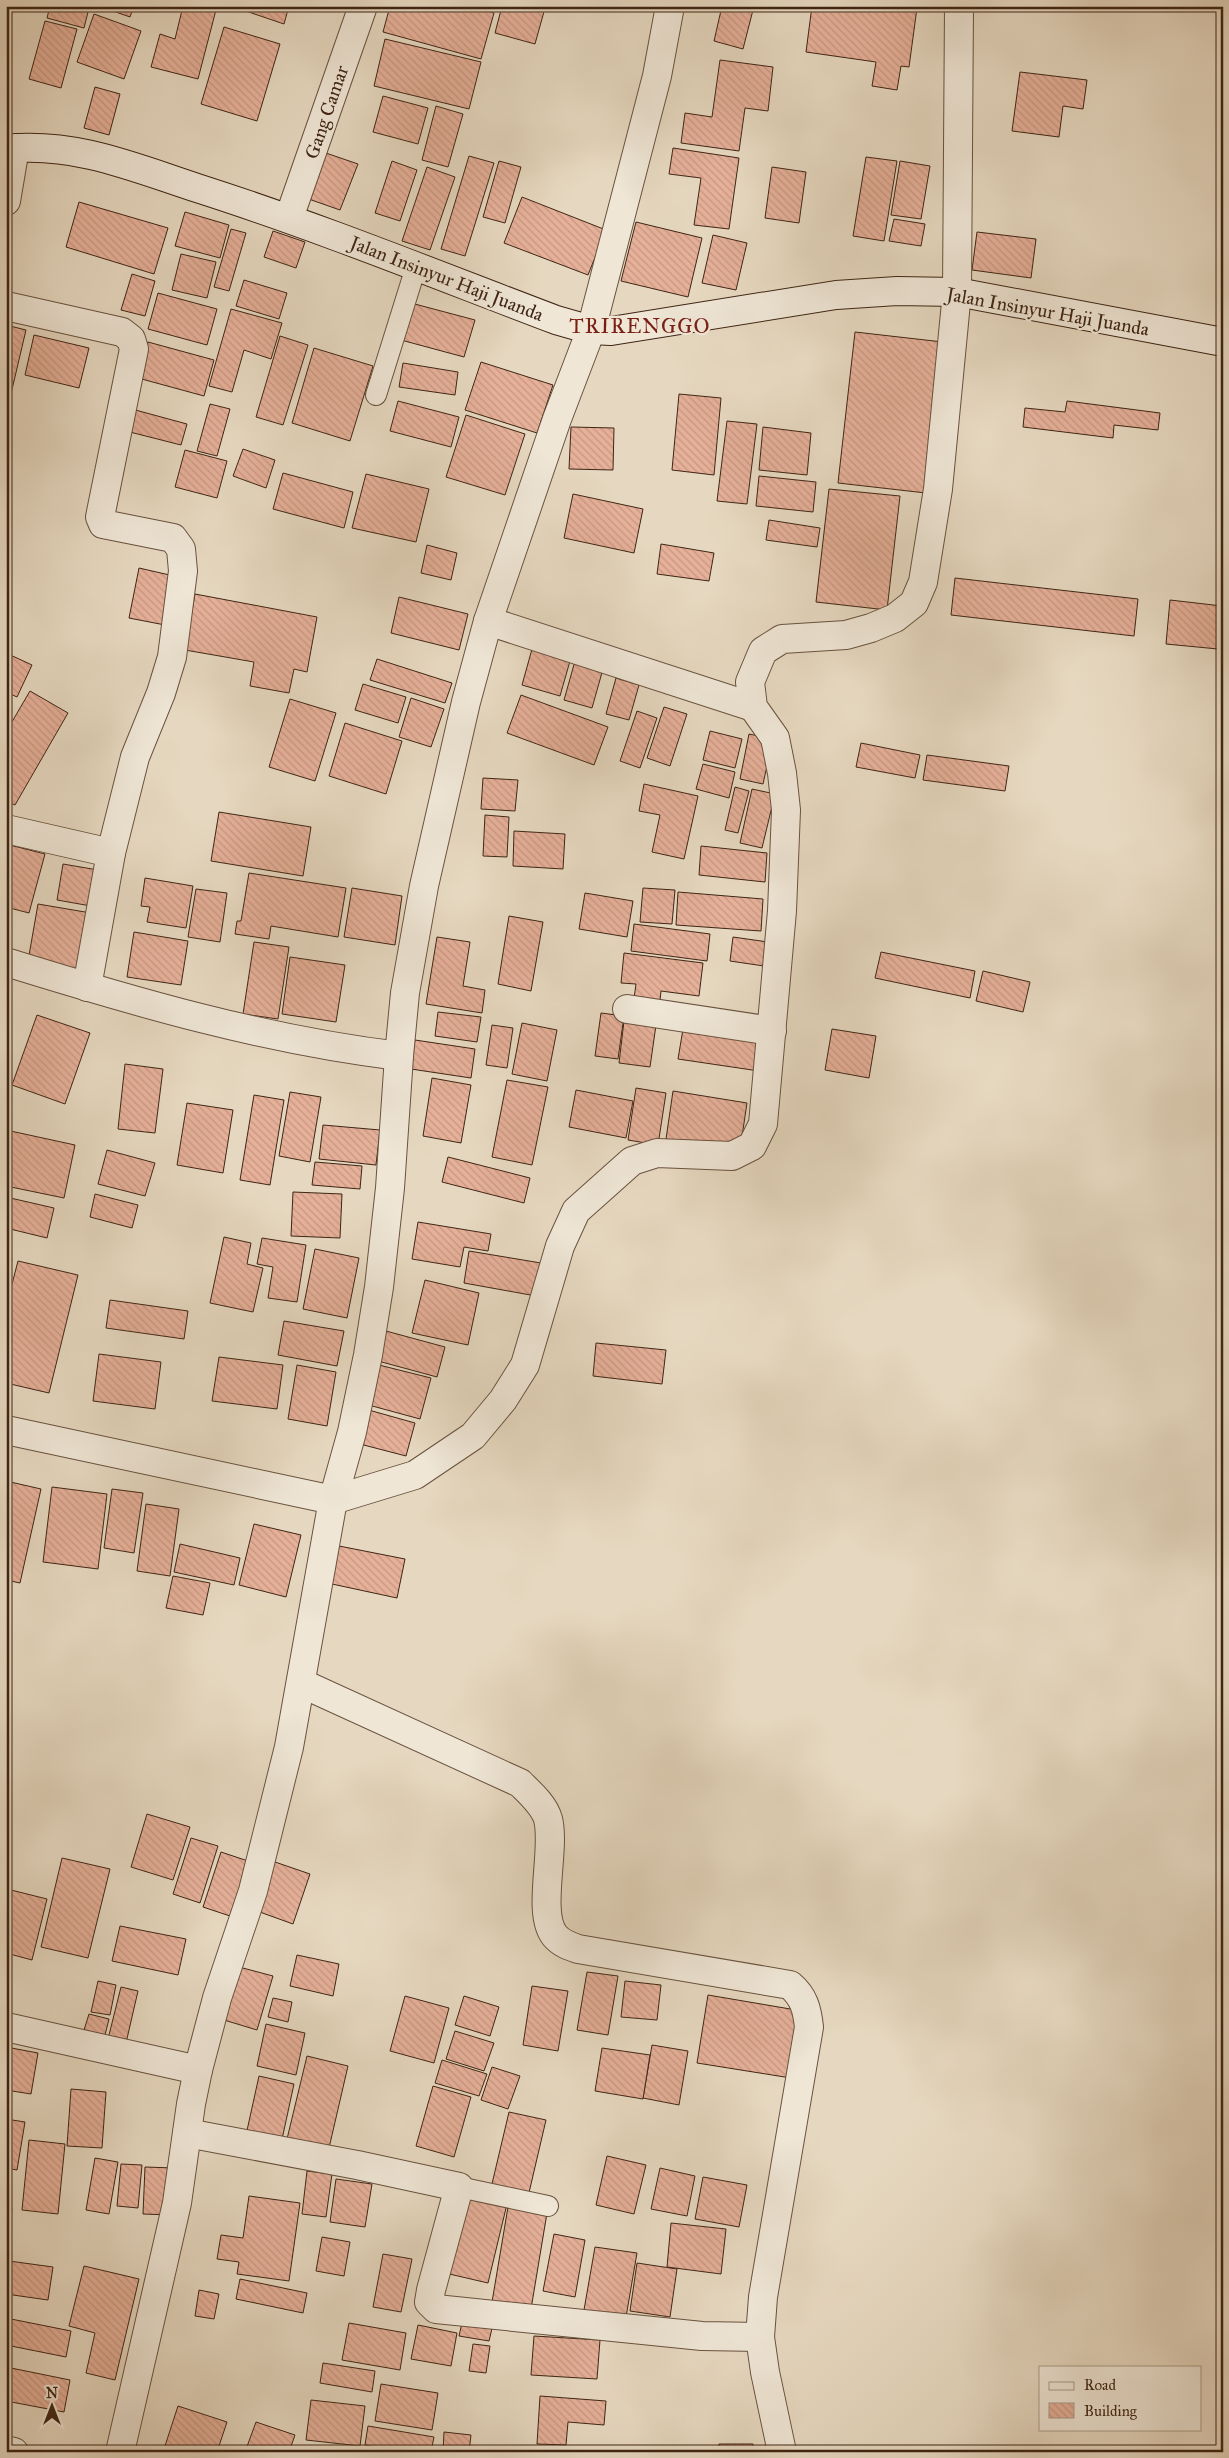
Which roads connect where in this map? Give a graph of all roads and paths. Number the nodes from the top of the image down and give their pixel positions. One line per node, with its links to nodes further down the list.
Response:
1 (363, 6): 6 (street, Gang Camar)
2 (959, 6): 8 (street)
3 (665, 7): 10 (street)
4 (10, 148): 5 (street); 6 (street, Jalan Insinyur Haji Juanda)
5 (6, 200)
6 (289, 218): 7 (street, Jalan Insinyur Haji Juanda)
7 (416, 267): 10 (street, Jalan Insinyur Haji Juanda); 12 (lane)
8 (957, 292): 10 (street, Jalan Insinyur Haji Juanda); 11 (street, Jalan Insinyur Haji Juanda); 14 (street)
9 (6, 306): 16 (street)
10 (591, 330): 13 (street)
11 (1223, 342)
12 (376, 395)
13 (488, 621): 14 (street); 21 (street)
14 (753, 707): 20 (street)
15 (6, 829): 16 (street)
16 (111, 853): 18 (street)
17 (6, 962): 18 (street)
18 (87, 987): 21 (street)
19 (627, 1009): 20 (street)
20 (772, 1031): 23 (street)
21 (399, 1056): 23 (street)
22 (6, 1430): 23 (street)
23 (333, 1500): 24 (street)
24 (301, 1683): 26 (street); 30 (street)
25 (6, 2027): 26 (street)
26 (198, 2070): 27 (street)
27 (187, 2133): 28 (street); 33 (street)
28 (459, 2187): 29 (lane); 30 (street)
29 (548, 2206)
30 (760, 2337): 34 (street)
31 (6, 2450): 32 (street)
32 (14, 2452)
33 (120, 2452)
34 (782, 2452)

